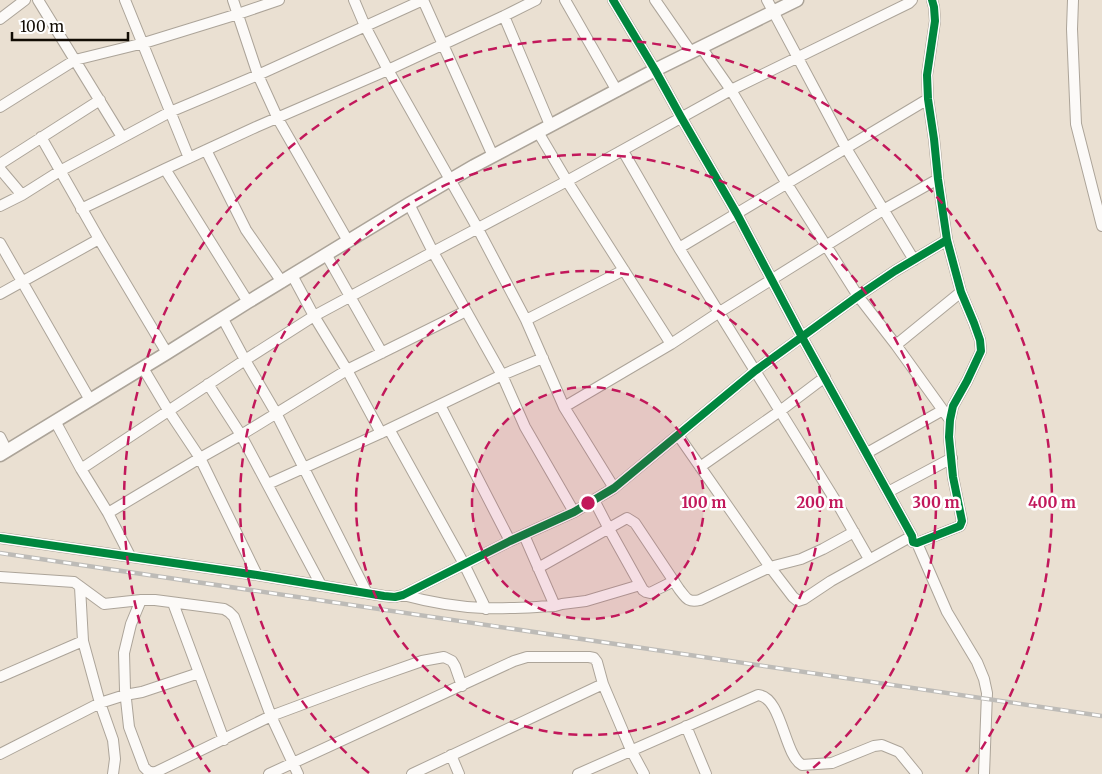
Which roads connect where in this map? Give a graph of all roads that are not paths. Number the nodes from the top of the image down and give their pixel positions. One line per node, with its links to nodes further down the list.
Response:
1 (26, 0): 19 (street)
2 (38, 0): 25 (street)
3 (125, 0): 21 (street)
4 (233, 0): 17 (street)
5 (279, 0): 17 (street)
6 (354, 0): 20 (street)
7 (536, 0): 15 (street)
8 (565, 0): 30 (street)
9 (613, 0): 27 (street)
10 (655, 0): 23 (street)
11 (797, 0): 16 (main road)
12 (912, 0): 24 (street)
13 (932, 0): 31 (street)
14 (1073, 0): 60 (street)
15 (523, 3): 18 (street)
16 (771, 5): 23 (main road); 24 (street)
17 (238, 14): 21 (street); 28 (street)
18 (504, 16): 22 (street); 37 (street)
19 (0, 19)
20 (365, 26): 22 (street); 26 (street); 28 (street)
21 (144, 43): 25 (street); 34 (street)
22 (443, 44): 26 (street); 44 (street)
23 (696, 49): 27 (main road); 29 (street)
24 (798, 57): 29 (street); 41 (street)
25 (75, 60): 32 (street); 33 (street)
26 (388, 70): 35 (street); 51 (street)
27 (655, 70): 30 (main road); 36 (street)
28 (258, 75): 34 (street); 35 (street)
29 (731, 90): 36 (street); 53 (street)
30 (617, 91): 37 (main road)
31 (928, 99): 41 (street); 50 (street)
32 (100, 100): 39 (street); 40 (street)
33 (0, 107)
34 (170, 112): 40 (street); 45 (street)
35 (278, 118): 42 (street); 64 (street)
36 (681, 118): 43 (street); 59 (street)
37 (550, 126): 38 (main road)
38 (538, 132): 44 (main road); 52 (street)
39 (41, 137): 46 (street); 49 (street)
40 (122, 137): 49 (street)
41 (846, 148): 53 (street); 58 (street)
42 (206, 150): 45 (street); 72 (street)
43 (623, 150): 52 (street); 67 (street)
44 (493, 156): 51 (main road)
45 (190, 158): 48 (street)
46 (0, 164)
47 (0, 169): 54 (street)
48 (165, 169): 57 (street); 79 (street)
49 (60, 171): 54 (street); 57 (street)
50 (938, 179): 58 (street); 63 (street)
51 (450, 180): 55 (main road); 61 (street)
52 (567, 182): 61 (street); 71 (street)
53 (787, 184): 59 (street); 66 (street)
54 (22, 195): 56 (street)
55 (409, 204): 64 (main road); 68 (street)
56 (0, 206)
57 (81, 209): 62 (street)
58 (883, 210): 66 (street); 70 (street)
59 (737, 214): 67 (street); 73 (street)
60 (1102, 226)
61 (478, 229): 68 (street); 84 (street)
62 (98, 239): 74 (street); 89 (street)
63 (947, 240): 70 (street); 75 (street)
64 (348, 241): 69 (main road)
65 (0, 243): 74 (street)
66 (826, 245): 73 (street); 77 (street)
67 (679, 248): 81 (street)
68 (433, 252): 78 (street); 80 (street)
69 (326, 254): 72 (main road); 78 (street)
70 (914, 260): 77 (street)
71 (624, 270): 84 (street); 86 (street)
72 (287, 279): 79 (main road); 82 (street)
73 (772, 279): 81 (street); 85 (street)
74 (23, 282): 76 (street); 98 (street)
75 (961, 292): 87 (street); 105 (street)
76 (0, 294)
77 (858, 296): 85 (street); 87 (street)
78 (350, 297): 82 (street); 88 (street)
79 (248, 302): 83 (main road)
80 (466, 311): 88 (street); 95 (street)
81 (718, 312): 86 (street); 94 (street)
82 (314, 316): 91 (street); 93 (street)
83 (222, 319): 89 (main road); 91 (street)
84 (526, 320): 90 (street)
85 (802, 337): 94 (street); 96 (street)
86 (671, 344): 100 (street)
87 (896, 345): 102 (street)
88 (382, 353): 93 (street)
89 (167, 354): 92 (main road)
90 (543, 358): 95 (street); 100 (street)
91 (245, 360): 97 (street); 104 (street)
92 (143, 368): 98 (main road); 101 (street)
93 (347, 370): 104 (street); 107 (street)
94 (755, 371): 103 (street); 109 (street)
95 (502, 375): 99 (street); 122 (street)
96 (825, 377): 103 (street); 111 (street)
97 (208, 384): 101 (street); 108 (street)
98 (90, 400): 106 (main road)
99 (440, 405): 107 (street); 129 (street)
100 (564, 407): 119 (street)
101 (168, 410): 113 (street); 117 (street)
102 (943, 410): 105 (street); 111 (street)
103 (780, 412): 115 (street); 125 (street)
104 (276, 414): 108 (street); 116 (street)
105 (950, 420): 114 (street)
106 (56, 421): 112 (main road); 117 (street)
107 (385, 431): 116 (street); 132 (street)
108 (241, 435): 113 (street); 118 (street)
109 (678, 435): 115 (street); 119 (street)
110 (0, 437): 112 (street)
111 (867, 452): 120 (street)
112 (4, 453)
113 (200, 458): 123 (street); 135 (street)
114 (952, 458): 120 (street); 128 (street)
115 (700, 467): 133 (street)
116 (303, 468): 118 (street); 141 (street)
117 (81, 469): 123 (street)
118 (268, 484): 138 (street)
119 (614, 488): 121 (street)
120 (888, 492): 128 (street)
121 (594, 500): 122 (street); 124 (street)
122 (574, 512): 126 (street)
123 (108, 513): 130 (street)
124 (609, 529): 134 (street); 137 (street); 139 (street)
125 (854, 532): 131 (street); 133 (street)
126 (524, 535): 129 (street); 134 (street)
127 (0, 538): 130 (street)
128 (914, 540): 131 (street); 170 (street)
129 (510, 541): 132 (street)
130 (130, 556): 135 (street)
131 (870, 559): 133 (street)
132 (464, 564): 142 (street); 146 (street)
133 (770, 567): 137 (street)
134 (538, 568): 145 (street)
135 (257, 575): 138 (street)
136 (0, 577): 140 (street)
137 (674, 581): 139 (street)
138 (321, 585): 141 (street)
139 (640, 585): 145 (street)
140 (80, 587): 143 (street); 147 (street)
141 (367, 593): 142 (street)
142 (403, 595): 146 (street)
143 (140, 600): 144 (street); 152 (street)
144 (173, 603): 148 (street); 154 (street)
145 (555, 606): 146 (street)
146 (486, 608)
147 (83, 641): 149 (street); 153 (street)
148 (199, 673): 152 (street); 156 (street)
149 (0, 677)
150 (602, 684): 151 (street); 157 (street); 159 (street)
151 (462, 686): 154 (street); 160 (street)
152 (125, 695): 153 (street); 156 (street)
153 (100, 704): 158 (street); 161 (street)
154 (272, 716): 156 (street); 160 (street)
155 (686, 726): 157 (street); 168 (street); 169 (street)
156 (224, 740)
157 (631, 750): 166 (street); 167 (street)
158 (0, 754)
159 (451, 755): 164 (street); 165 (street)
160 (292, 762): 162 (street); 163 (street)
161 (113, 774)
162 (269, 774)
163 (298, 774)
164 (412, 774)
165 (459, 774)
166 (578, 774)
167 (644, 774)
168 (706, 774)
169 (916, 774)
170 (984, 774)

